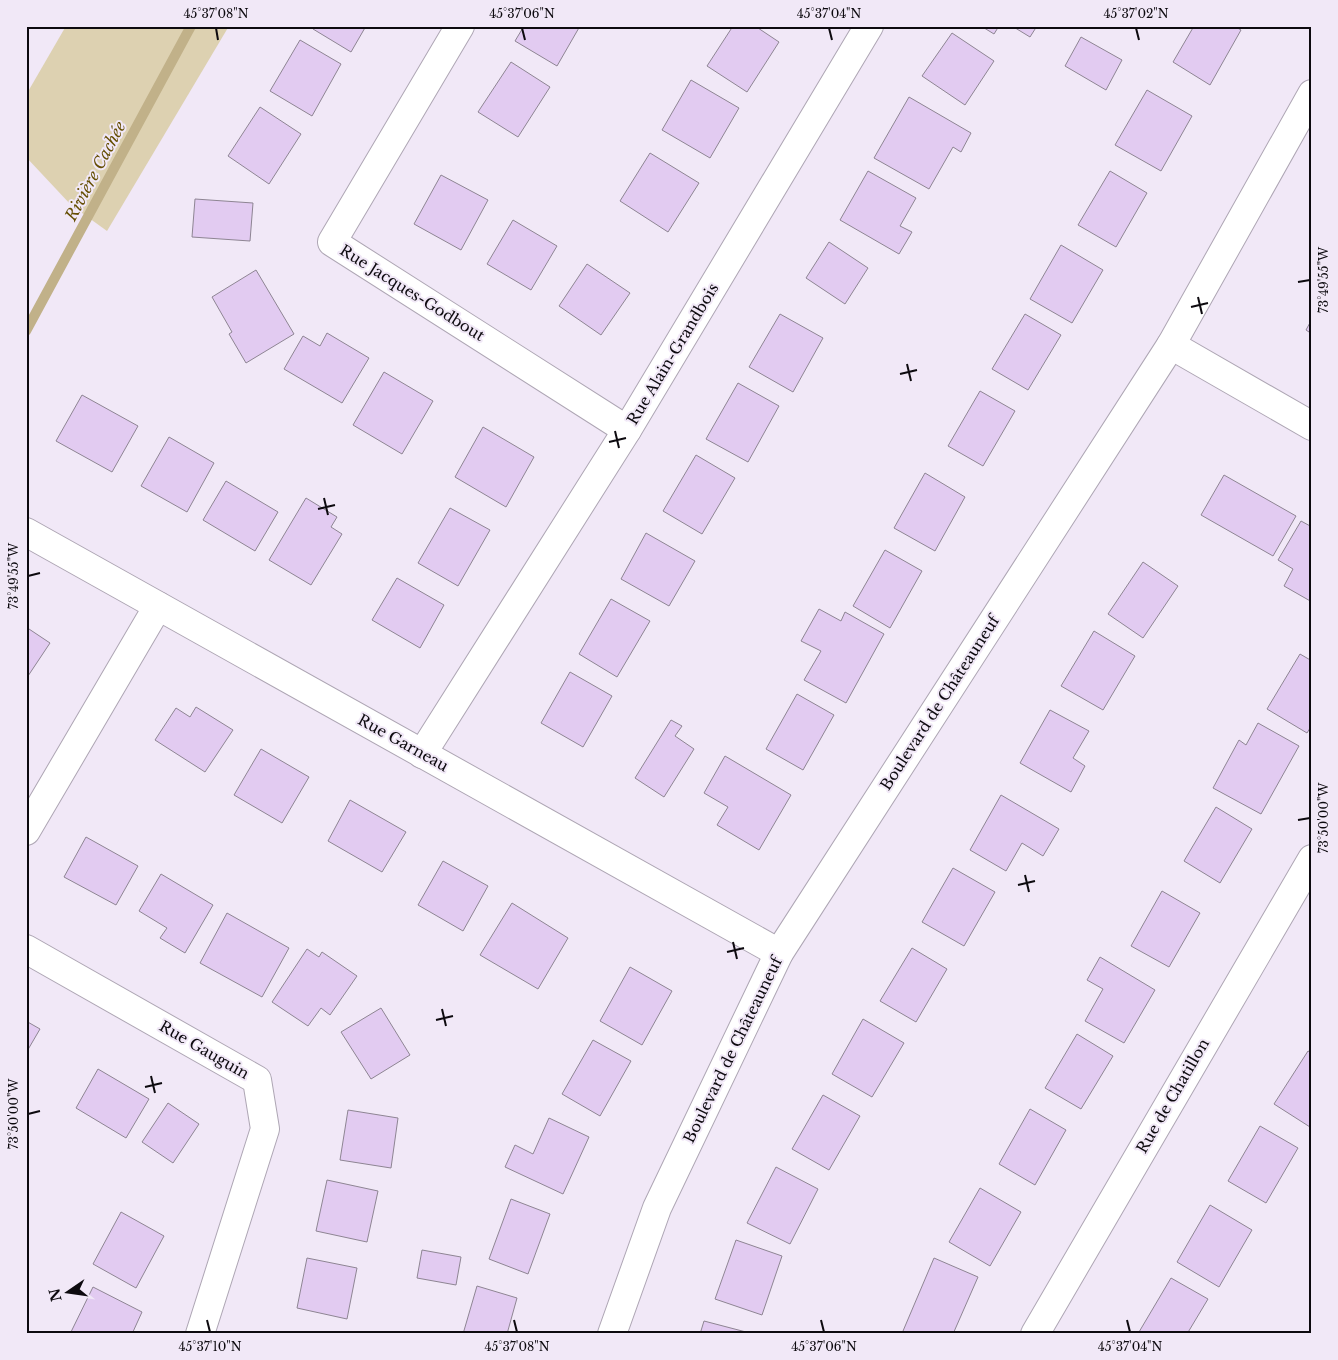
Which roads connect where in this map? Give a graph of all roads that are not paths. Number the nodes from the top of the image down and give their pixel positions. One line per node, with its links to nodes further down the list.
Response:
1 (460, 26): 6 (street, Rue Jacques-Godbout)
2 (869, 26): 6 (street, Rue Alain-Grandbois)
3 (1312, 94): 4 (street, Boulevard de Châteauneuf)
4 (1171, 345): 5 (street); 13 (street, Boulevard de Châteauneuf)
5 (1312, 426)
6 (627, 430): 9 (street, Rue Alain-Grandbois)
7 (26, 532): 8 (street, Rue Garneau)
8 (158, 606): 9 (street, Rue Garneau); 10 (street)
9 (422, 754): 13 (street, Rue Garneau)
10 (26, 831)
11 (1312, 860): 16 (street, Rue de Chatillon)
12 (26, 949): 14 (street, Rue Gauguin)
13 (779, 953): 15 (street, Boulevard de Châteauneuf)
14 (200, 1334)
15 (612, 1334)
16 (1035, 1334)

